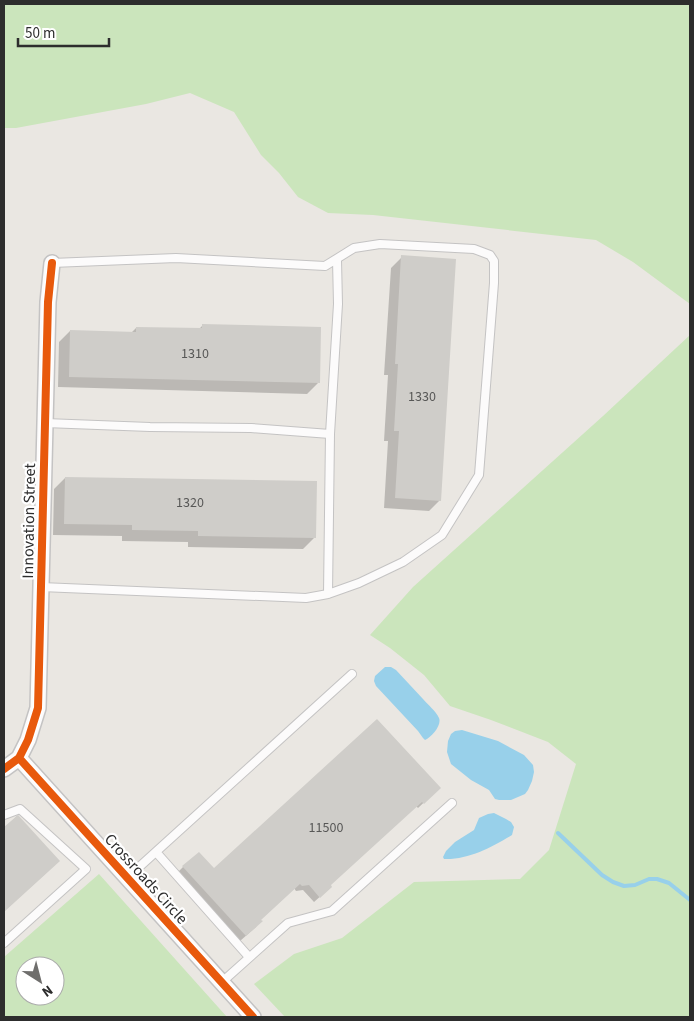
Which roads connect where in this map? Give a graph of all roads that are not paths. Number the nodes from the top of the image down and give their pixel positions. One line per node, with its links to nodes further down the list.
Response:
1 (337, 260): 2 (lane); 4 (lane); 6 (lane)
2 (52, 263): 3 (street, Innovation Street)
3 (45, 423): 4 (lane); 5 (street, Innovation Street)
4 (330, 434): 6 (lane)
5 (41, 587): 6 (lane); 8 (street, Innovation Street)
6 (328, 594)
7 (352, 674): 12 (lane)
8 (19, 758): 9 (street, Innovation Street); 13 (street, Crossroads Circle)
9 (4, 769)
10 (452, 803): 15 (lane)
11 (4, 815): 14 (lane)
12 (156, 852): 13 (lane); 15 (lane)
13 (127, 878): 16 (street, Crossroads Circle)
14 (4, 943)
15 (249, 957): 16 (lane)
16 (222, 982): 17 (street, Crossroads Circle)
17 (254, 1017)

